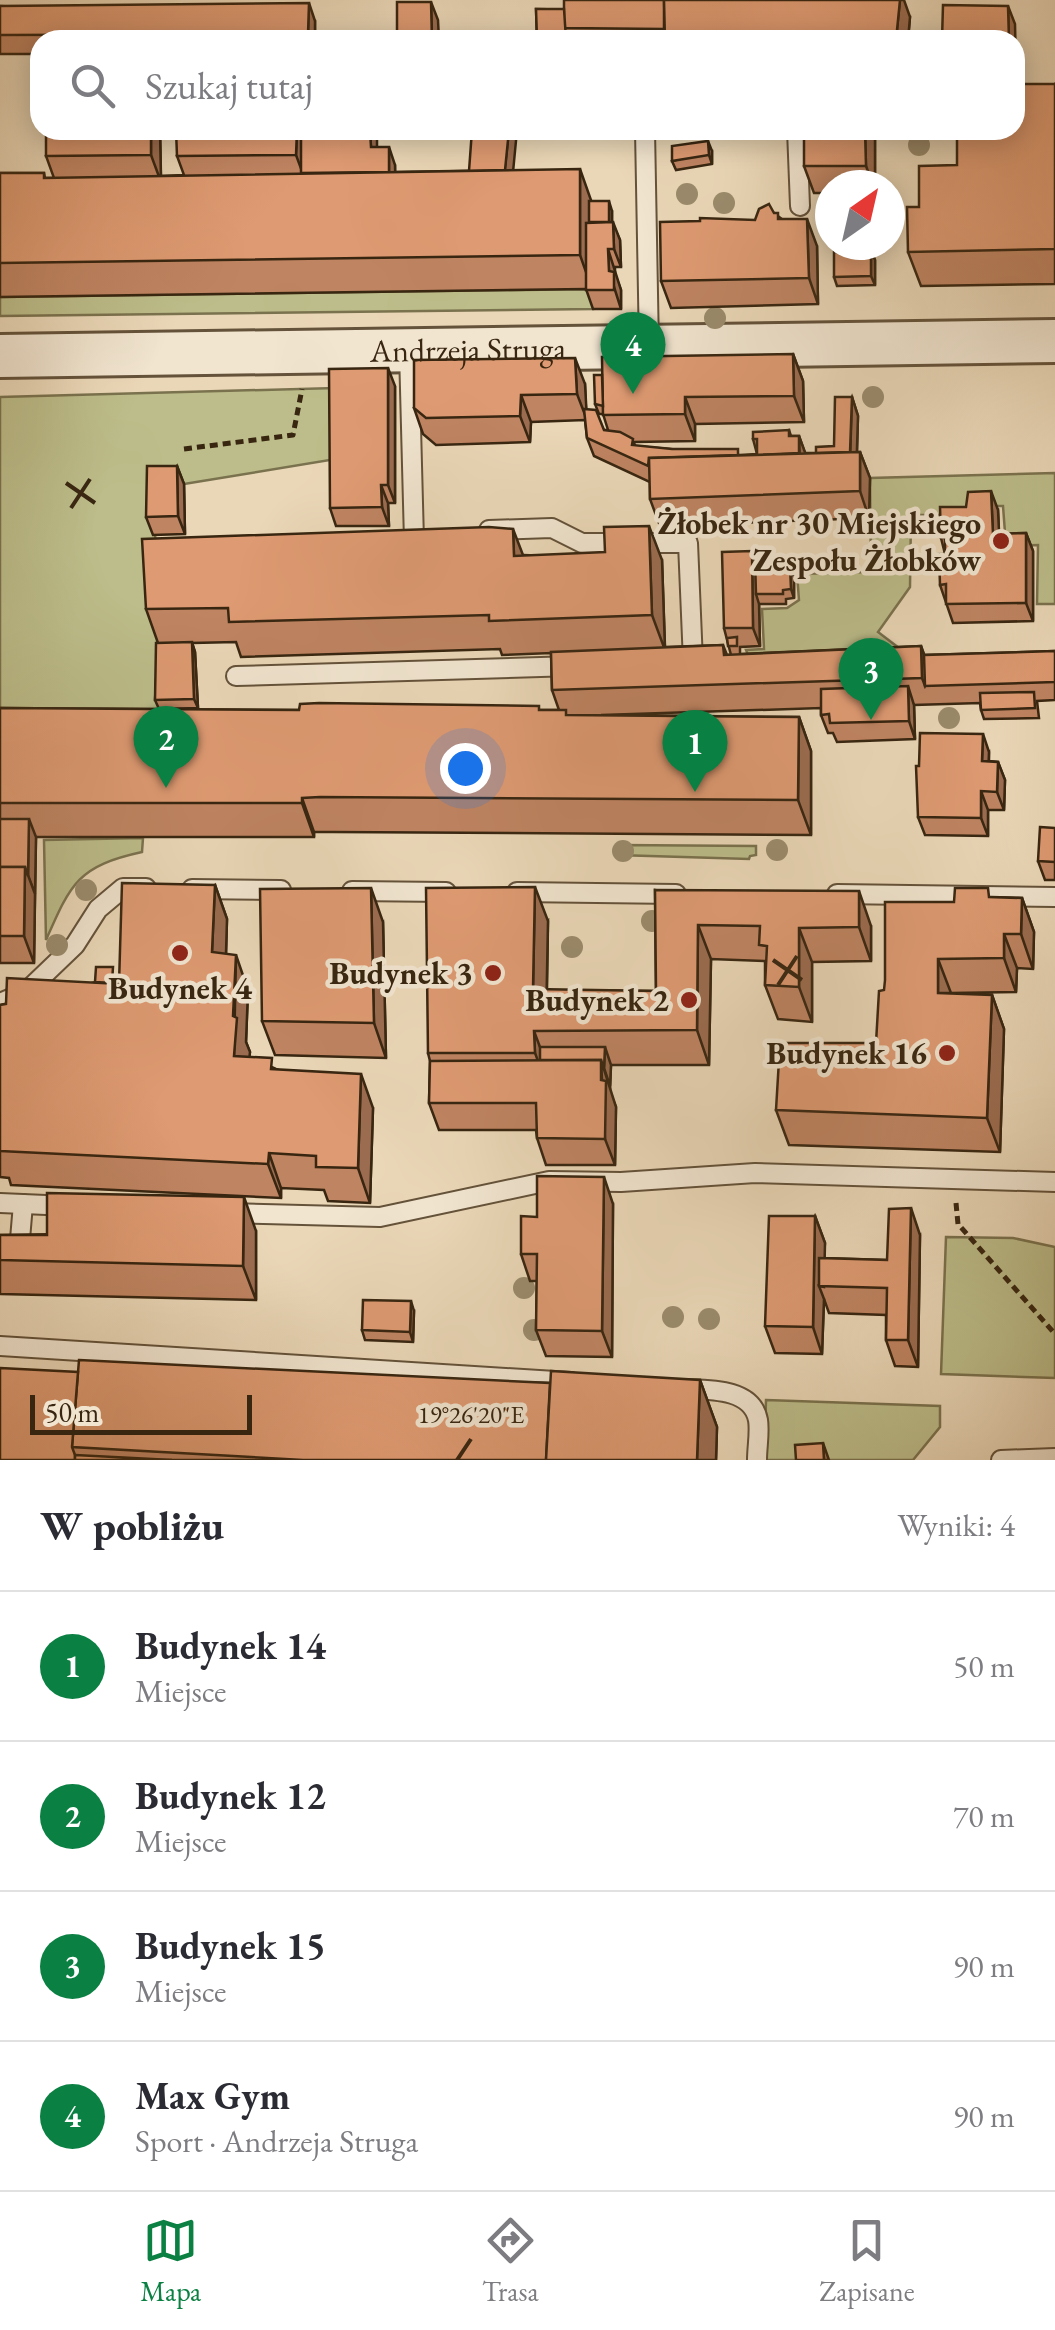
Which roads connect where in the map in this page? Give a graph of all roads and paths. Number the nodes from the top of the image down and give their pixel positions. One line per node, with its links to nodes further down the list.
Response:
1 (645, 140): 5 (lane)
2 (797, 140): 3 (lane)
3 (800, 206)
4 (1055, 341): 5 (street, Andrzeja Struga)
5 (649, 348): 6 (street, Andrzeja Struga)
6 (409, 350): 7 (street, Andrzeja Struga); 11 (lane)
7 (0, 356)
8 (302, 388): 9 (path)
9 (184, 449)
10 (473, 530): 14 (lane)
11 (414, 531): 12 (lane); 13 (lane)
12 (434, 531)
13 (381, 542)
14 (674, 662)
15 (595, 665): 16 (lane)
16 (236, 676)
17 (298, 890): 22 (lane)
18 (336, 890): 19 (lane)
19 (687, 894)
20 (826, 894): 21 (lane)
21 (1055, 896)
22 (0, 1003)
23 (953, 1178): 24 (lane); 28 (lane); 30 (path)
24 (1055, 1182)
25 (0, 1203): 26 (lane)
26 (22, 1204): 27 (lane); 29 (lane)
27 (79, 1206)
28 (212, 1212)
29 (18, 1252)
30 (1055, 1334)
31 (0, 1346): 32 (lane)
32 (588, 1383)
33 (666, 1388): 35 (lane)
34 (1055, 1458): 36 (lane)
35 (756, 1460)
36 (1001, 1460)

